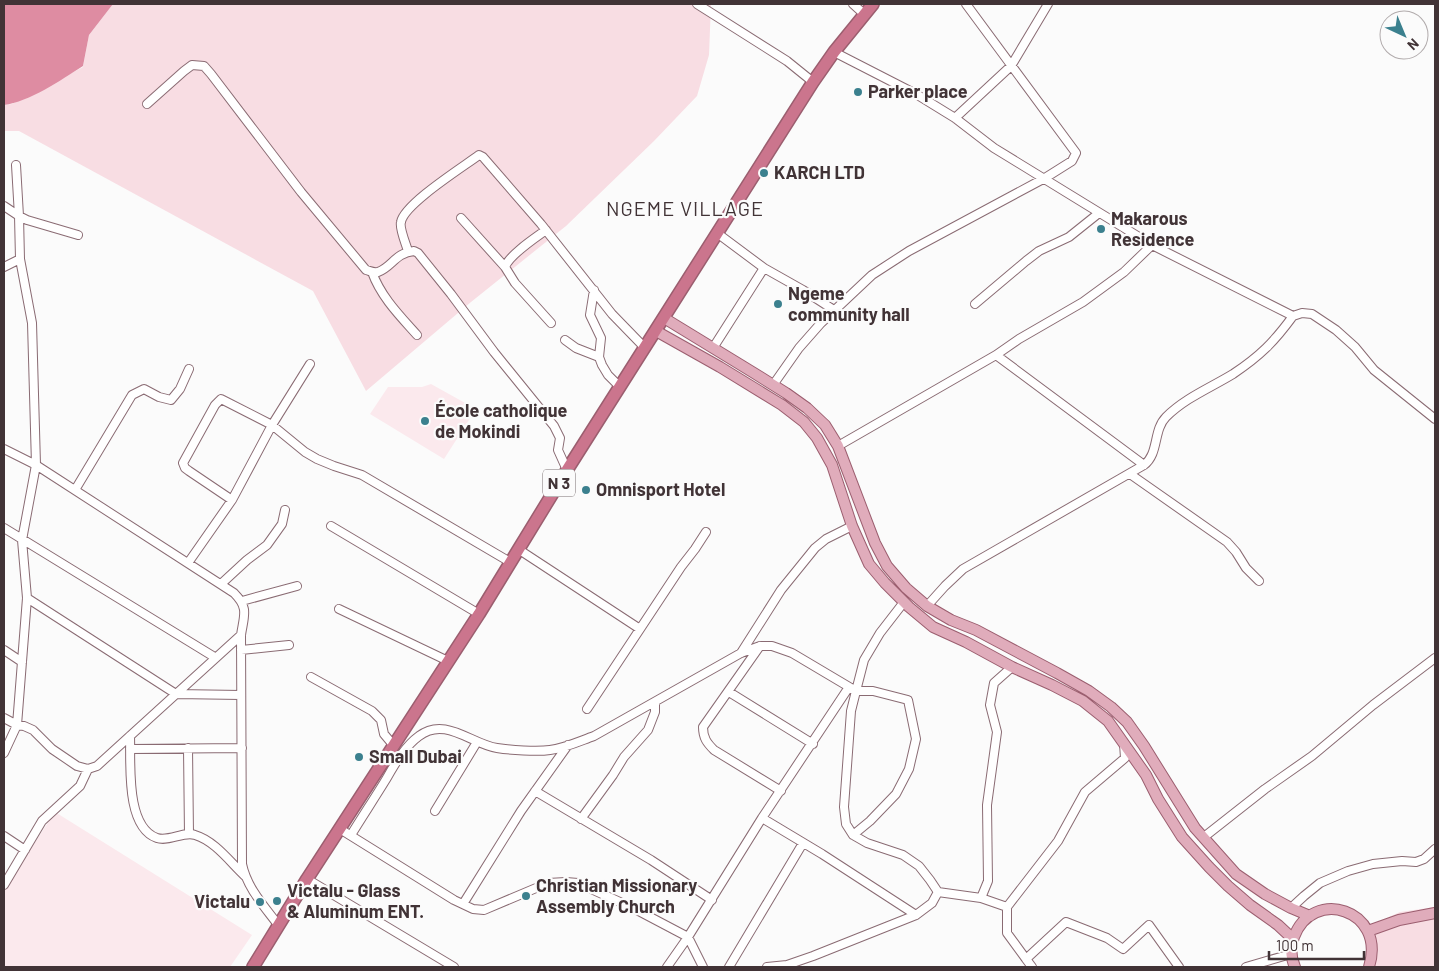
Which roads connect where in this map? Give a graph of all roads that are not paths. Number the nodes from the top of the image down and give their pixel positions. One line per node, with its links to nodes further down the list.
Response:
1 (696, 4): 9 (street)
2 (853, 4): 6 (street)
3 (873, 4): 6 (highway, N 3)
4 (966, 4): 8 (street)
5 (1048, 4): 8 (street)
6 (864, 14): 7 (highway, N 3)
7 (834, 52): 9 (highway, N 3); 11 (street)
8 (1012, 66): 11 (street); 13 (street)
9 (813, 82): 19 (highway, N 3)
10 (147, 104): 27 (street)
11 (955, 118): 13 (street)
12 (16, 165): 16 (street)
13 (1045, 178): 15 (street); 30 (street)
14 (4, 206): 16 (street)
15 (1099, 213): 21 (street); 29 (street)
16 (19, 216): 20 (street); 23 (street)
17 (461, 218): 25 (street)
18 (546, 230): 22 (street); 25 (street); 28 (street)
19 (717, 234): 26 (street); 32 (highway, N 3)
20 (78, 235)
21 (1152, 245): 31 (street); 39 (street)
22 (408, 251): 27 (street); 51 (street)
23 (20, 259): 24 (street); 49 (street)
24 (4, 267)
25 (505, 267): 33 (street)
26 (764, 268): 30 (street); 38 (street)
27 (372, 272): 35 (street)
28 (594, 290): 37 (street); 40 (street)
29 (975, 304)
30 (834, 310): 43 (street)
31 (1293, 316): 45 (street); 50 (street)
32 (664, 318): 34 (highway, N 3); 38 (main road)
33 (551, 322)
34 (656, 331): 37 (highway, N 3); 57 (main road)
35 (417, 335)
36 (564, 340): 40 (street)
37 (645, 348): 44 (highway, N 3)
38 (713, 348): 43 (main road)
39 (996, 355): 47 (street); 50 (street)
40 (599, 357): 44 (street)
41 (310, 364): 46 (street)
42 (189, 369): 53 (street)
43 (773, 385): 47 (main road)
44 (620, 387): 51 (highway, N 3)
45 (1435, 419)
46 (272, 425): 54 (street); 54 (street); 62 (street)
47 (838, 446): 70 (main road)
48 (4, 449): 49 (street)
49 (36, 465): 53 (street); 60 (street)
50 (1144, 465): 52 (street)
51 (567, 470): 61 (highway, N 3)
52 (1130, 474): 64 (street); 70 (street)
53 (75, 490): 63 (street)
54 (232, 500): 63 (street)
55 (285, 510): 65 (street)
56 (331, 526): 72 (street)
57 (852, 526): 69 (main road); 79 (street)
58 (4, 528): 60 (street)
59 (706, 532): 73 (street)
60 (22, 540): 67 (street); 80 (street)
61 (518, 549): 62 (highway, N 3); 73 (street)
62 (510, 562): 72 (highway, N 3)
63 (188, 563): 65 (street)
64 (1259, 581)
65 (221, 584): 68 (street)
66 (297, 586): 68 (street)
67 (27, 598): 83 (street); 88 (street)
68 (242, 601): 74 (street)
69 (904, 602): 84 (main road); 86 (street)
70 (927, 606): 115 (main road)
71 (339, 609): 82 (street)
72 (478, 614): 82 (highway, N 3)
73 (640, 629): 91 (street)
74 (241, 635): 78 (street); 80 (street)
75 (289, 645): 78 (street)
76 (760, 646): 79 (street); 86 (street); 87 (street)
77 (4, 650): 83 (street)
78 (241, 650): 89 (street)
79 (741, 652): 90 (street)
80 (216, 658): 88 (street)
81 (1435, 658): 115 (street)
82 (448, 661): 99 (highway, N 3)
83 (22, 662): 93 (street)
84 (1012, 667): 96 (main road); 123 (street)
85 (311, 676): 99 (street)
86 (852, 689): 97 (street); 113 (street); 113 (street)
87 (729, 692): 97 (street); 106 (street)
88 (176, 694): 89 (street); 94 (street)
89 (242, 695): 101 (street)
90 (655, 702): 98 (street); 109 (street)
91 (587, 709)
92 (4, 718): 93 (street)
93 (18, 725): 103 (street); 104 (street)
94 (130, 736): 102 (street); 104 (street)
95 (477, 742): 98 (street); 107 (street); 112 (street)
96 (1124, 742): 126 (street); 134 (main road)
97 (813, 744): 106 (street)
98 (568, 745): 105 (street)
99 (394, 746): 110 (highway, N 3)
100 (188, 748): 101 (street); 102 (street); 111 (street)
101 (242, 748): 119 (street)
102 (130, 749): 111 (street)
103 (4, 753)
104 (88, 769): 118 (street)
105 (535, 791): 109 (street); 125 (street)
106 (781, 791): 108 (street)
107 (435, 812)
108 (762, 818): 116 (street); 124 (street)
109 (581, 819): 124 (street)
110 (340, 829): 112 (street); 120 (highway, N 3)
111 (188, 834): 119 (street)
112 (351, 835): 125 (street)
113 (852, 835): 122 (street)
114 (4, 836): 118 (street)
115 (1204, 837): 127 (main road)
116 (803, 842): 129 (street); 141 (street)
117 (1435, 849): 127 (street)
118 (25, 850): 121 (street)
119 (245, 876): 131 (street)
120 (307, 879): 131 (highway, N 3); 138 (street)
121 (4, 885)
122 (938, 892): 123 (street); 129 (street)
123 (982, 898): 126 (street)
124 (712, 900): 133 (street)
125 (463, 904): 133 (street)
126 (1007, 907): 136 (street)
127 (1291, 908): 130 (main road)
128 (1435, 913): 132 (main road)
129 (916, 915): 142 (street)
130 (1310, 916): 132 (main road); 134 (main road)
131 (279, 926): 137 (highway, N 3)
132 (1368, 931): 147 (main road)
133 (688, 937): 139 (street); 140 (street)
134 (1293, 939): 135 (main road)
135 (1291, 954): 145 (street); 146 (main road)
136 (1026, 959): 143 (street); 144 (street)
137 (253, 967)
138 (454, 967)
139 (668, 967)
140 (703, 967)
141 (729, 967)
142 (766, 967)
143 (1032, 967)
144 (1179, 967)
145 (1246, 967)
146 (1295, 967)
147 (1368, 967)

